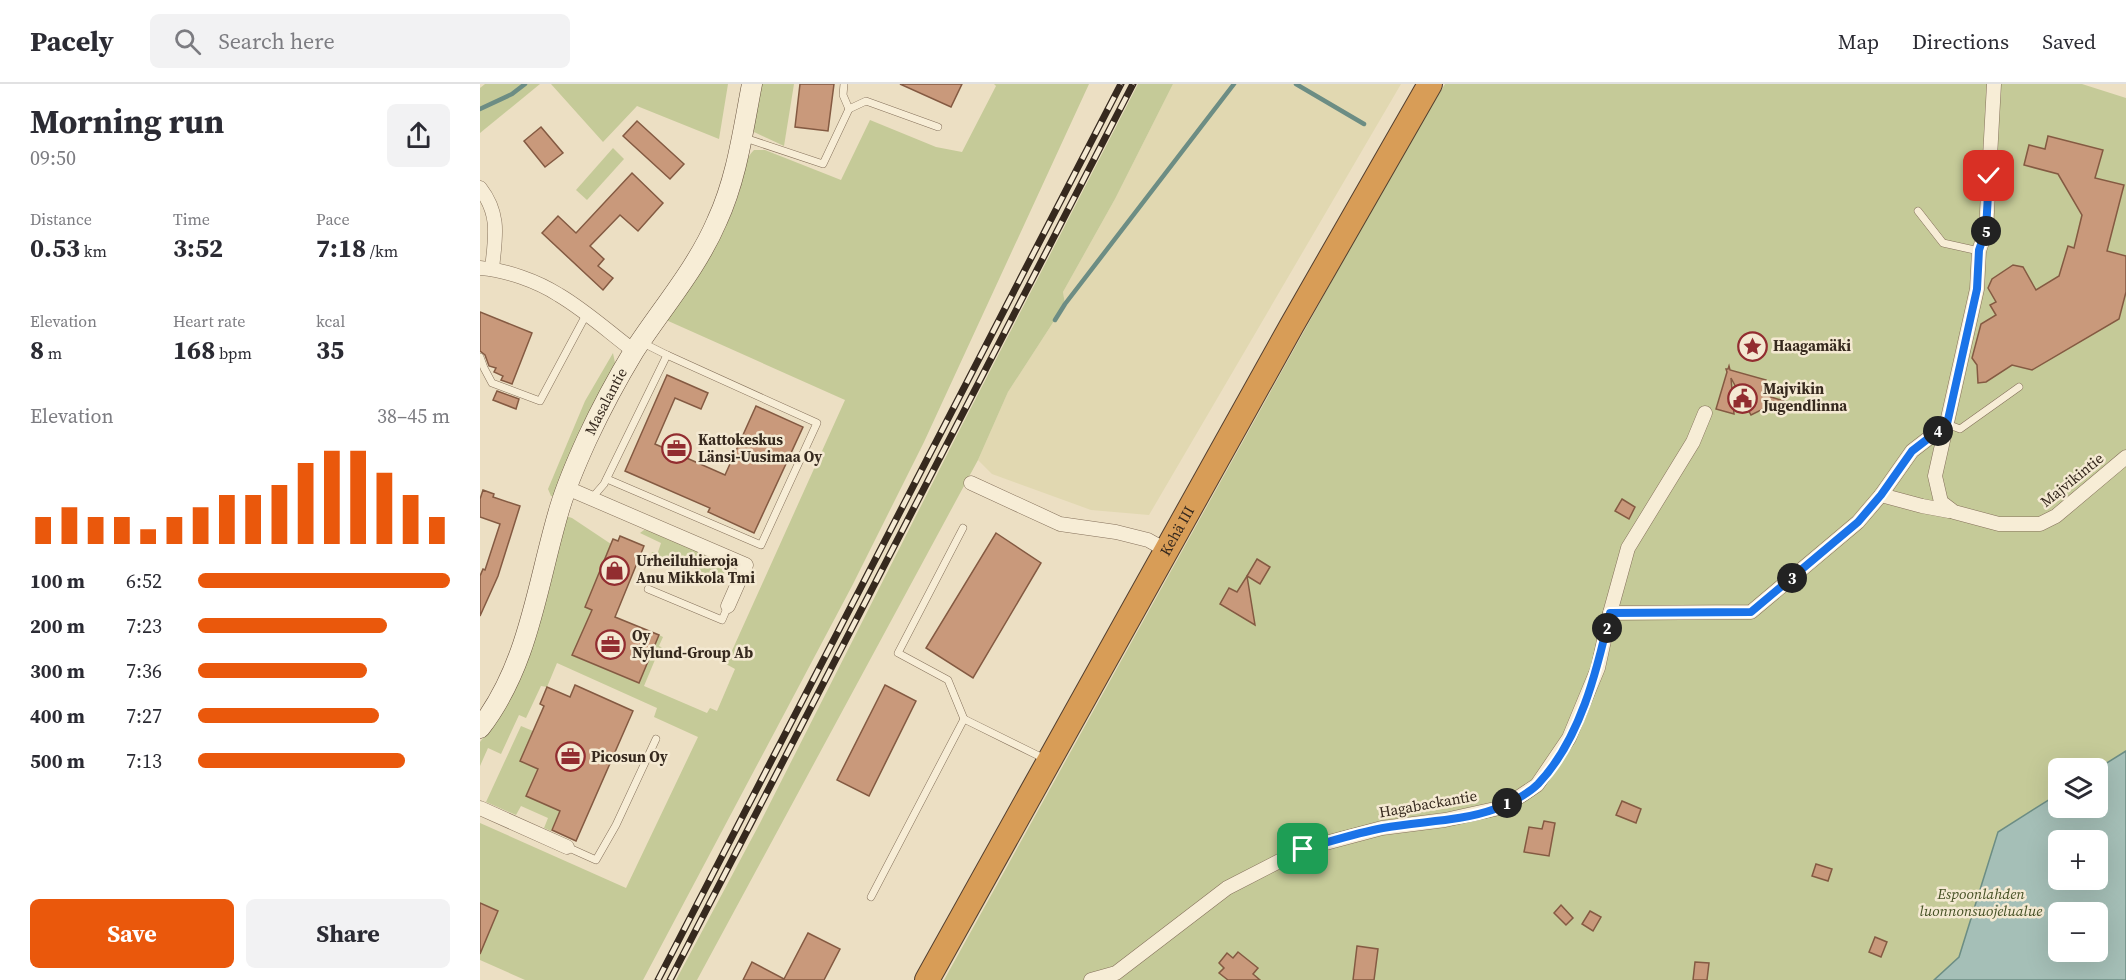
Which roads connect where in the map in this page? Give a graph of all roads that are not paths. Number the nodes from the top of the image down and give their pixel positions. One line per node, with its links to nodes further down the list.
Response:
1 (752, 84): 7 (street, Masalantie)
2 (844, 84): 5 (lane)
3 (1430, 84): 27 (highway, Kehä III)
4 (1994, 84): 10 (street)
5 (849, 109): 6 (lane); 7 (lane)
6 (938, 127)
7 (742, 137): 13 (street, Masalantie)
8 (480, 188): 11 (street)
9 (1918, 211): 10 (lane)
10 (1979, 250): 18 (street)
11 (486, 269): 12 (street)
12 (586, 315): 13 (street); 15 (lane)
13 (638, 346): 14 (lane); 22 (street, Masalantie)
14 (667, 355): 20 (lane); 20 (lane)
15 (480, 357)
16 (2019, 387): 18 (lane)
17 (1705, 413): 30 (street, Hagabackantie)
18 (1947, 424): 23 (street); 25 (street)
19 (2126, 457): 25 (street, Majvikintie)
20 (606, 479): 24 (lane)
21 (971, 483): 27 (street)
22 (567, 488): 24 (street); 32 (street, Masalantie)
23 (1881, 495): 25 (street, Majvikintie); 30 (street)
24 (591, 499): 29 (street)
25 (1954, 512)
26 (963, 528): 31 (lane)
27 (1166, 550): 34 (highway, Kehä III)
28 (648, 589): 29 (lane)
29 (728, 606)
30 (1610, 613): 39 (street, Hagabackantie)
31 (964, 719): 34 (lane); 37 (lane)
32 (480, 728)
33 (656, 739): 36 (lane)
34 (1050, 761): 38 (highway, Kehä III)
35 (480, 808): 36 (street)
36 (567, 847)
37 (871, 897)
38 (927, 980)
39 (1091, 980)

